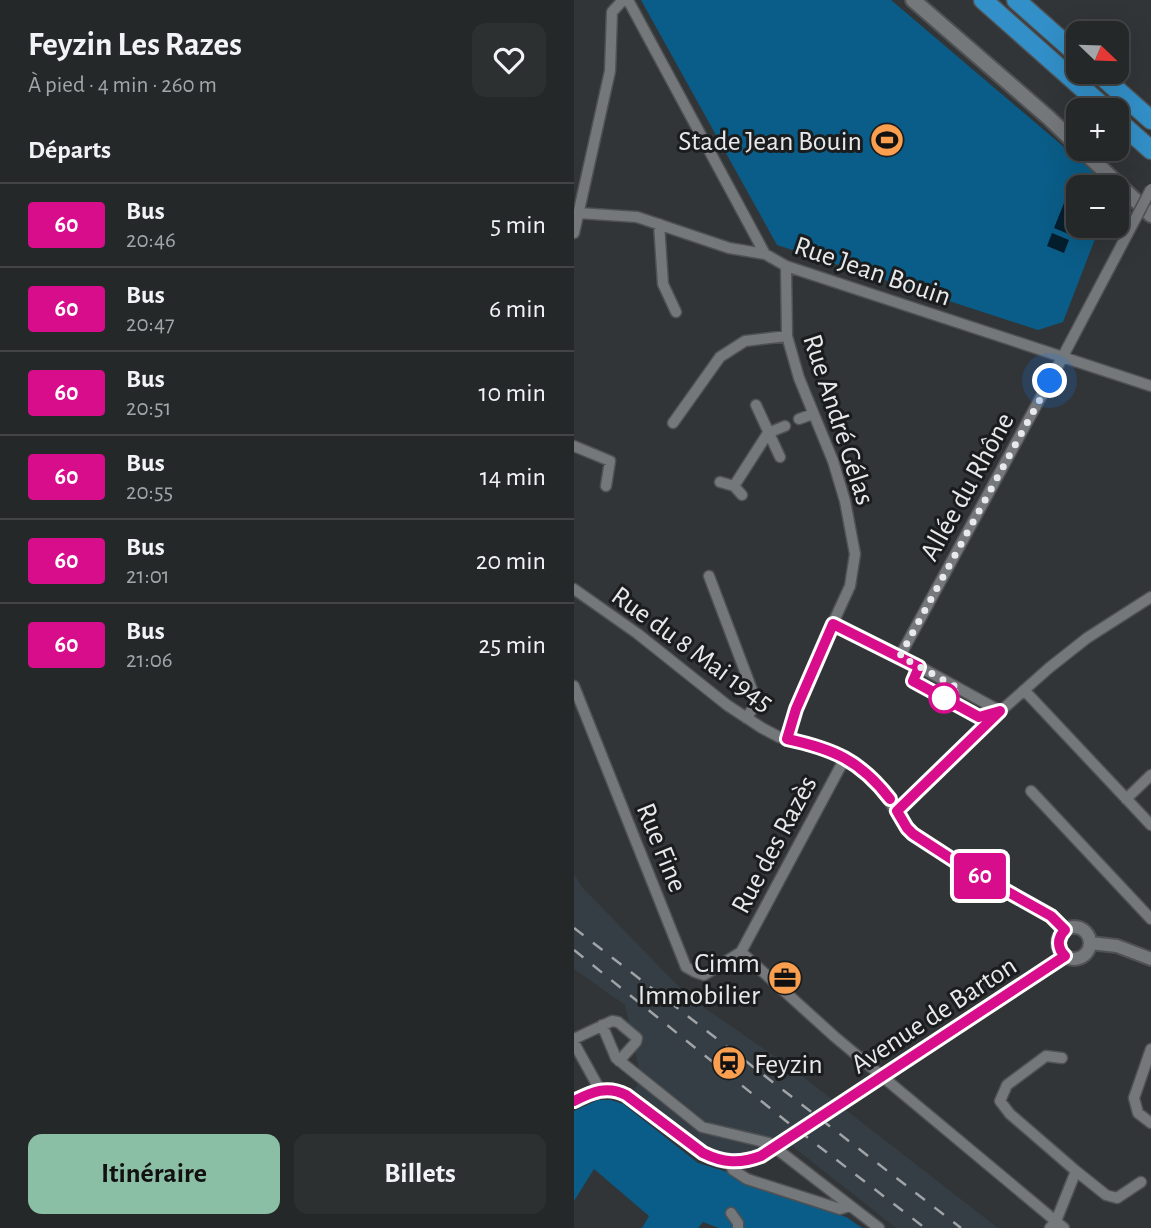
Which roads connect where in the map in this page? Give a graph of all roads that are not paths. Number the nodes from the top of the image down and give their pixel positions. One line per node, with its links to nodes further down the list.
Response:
1 (625, 0): 14 (street); 18 (street)
2 (914, 0): 10 (main road)
3 (983, 0): 7 (highway)
4 (1016, 0): 5 (highway)
5 (1066, 44)
6 (1110, 84): 8 (highway)
7 (1093, 98)
8 (1151, 120)
9 (1129, 131): 11 (highway)
10 (1066, 134)
11 (1151, 150)
12 (1093, 161): 15 (main road)
13 (1151, 189): 15 (street, Allée du Rhône, bridge)
14 (578, 213): 16 (street, Rue Jean Bouin); 17 (street)
15 (1144, 215): 22 (street, Allée du Rhône)
16 (659, 224): 18 (street, Rue Jean Bouin); 20 (street)
17 (574, 233)
18 (765, 254): 19 (street, Rue Jean Bouin)
19 (786, 266): 21 (street, Rue André Gélas); 22 (street, Rue Jean Bouin)
20 (676, 312)
21 (787, 336): 25 (street, Rue André Gélas); 27 (street)
22 (1062, 358): 23 (street, Rue Jean Bouin); 40 (street, Allée du Rhône)
23 (1151, 386)
24 (755, 405): 29 (street)
25 (813, 414): 26 (street); 39 (street, Rue André Gélas)
26 (799, 419)
27 (673, 423)
28 (785, 426): 29 (street)
29 (768, 433): 31 (street); 34 (street)
30 (574, 446): 33 (street)
31 (780, 457)
32 (720, 482): 34 (street)
33 (606, 486)
34 (734, 486): 35 (street)
35 (743, 495)
36 (709, 576): 44 (street)
37 (574, 589): 44 (street, Rue du 8 Mai 1945)
38 (1151, 597): 42 (street)
39 (833, 624): 40 (street); 45 (street, Rue André Gélas)
40 (900, 656): 43 (street)
41 (574, 686): 55 (street, Rue Fine)
42 (1024, 690): 43 (street); 49 (street)
43 (1000, 711): 50 (street)
44 (746, 718): 45 (street, Rue du 8 Mai 1945)
45 (787, 739): 46 (street, Rue du 8 Mai 1945)
46 (845, 758): 50 (street, Rue du 8 Mai 1945); 55 (street, Rue des Razès)
47 (1151, 775): 49 (street)
48 (1031, 792): 52 (street)
49 (1126, 799): 51 (street)
50 (897, 811): 53 (street, Rue du 8 Mai 1945)
51 (1151, 825)
52 (1151, 919)
53 (1065, 930): 54 (street); 56 (street)
54 (1090, 943): 56 (street); 57 (street)
55 (741, 952): 71 (street)
56 (1065, 956): 66 (street, Avenue de Barton, bridge)
57 (1151, 959)
58 (602, 1025): 59 (street); 62 (street); 62 (street)
59 (574, 1041): 63 (street)
60 (1151, 1049): 65 (street)
61 (1062, 1058): 67 (street)
62 (620, 1062): 69 (street)
63 (600, 1090): 64 (street); 66 (street)
64 (574, 1101)
65 (1151, 1123)
66 (729, 1162): 69 (street)
67 (1076, 1171): 68 (street); 71 (street)
68 (1141, 1182)
69 (849, 1206): 73 (street)
70 (731, 1213): 72 (street)
71 (1057, 1226)
72 (738, 1228)
73 (879, 1228)

